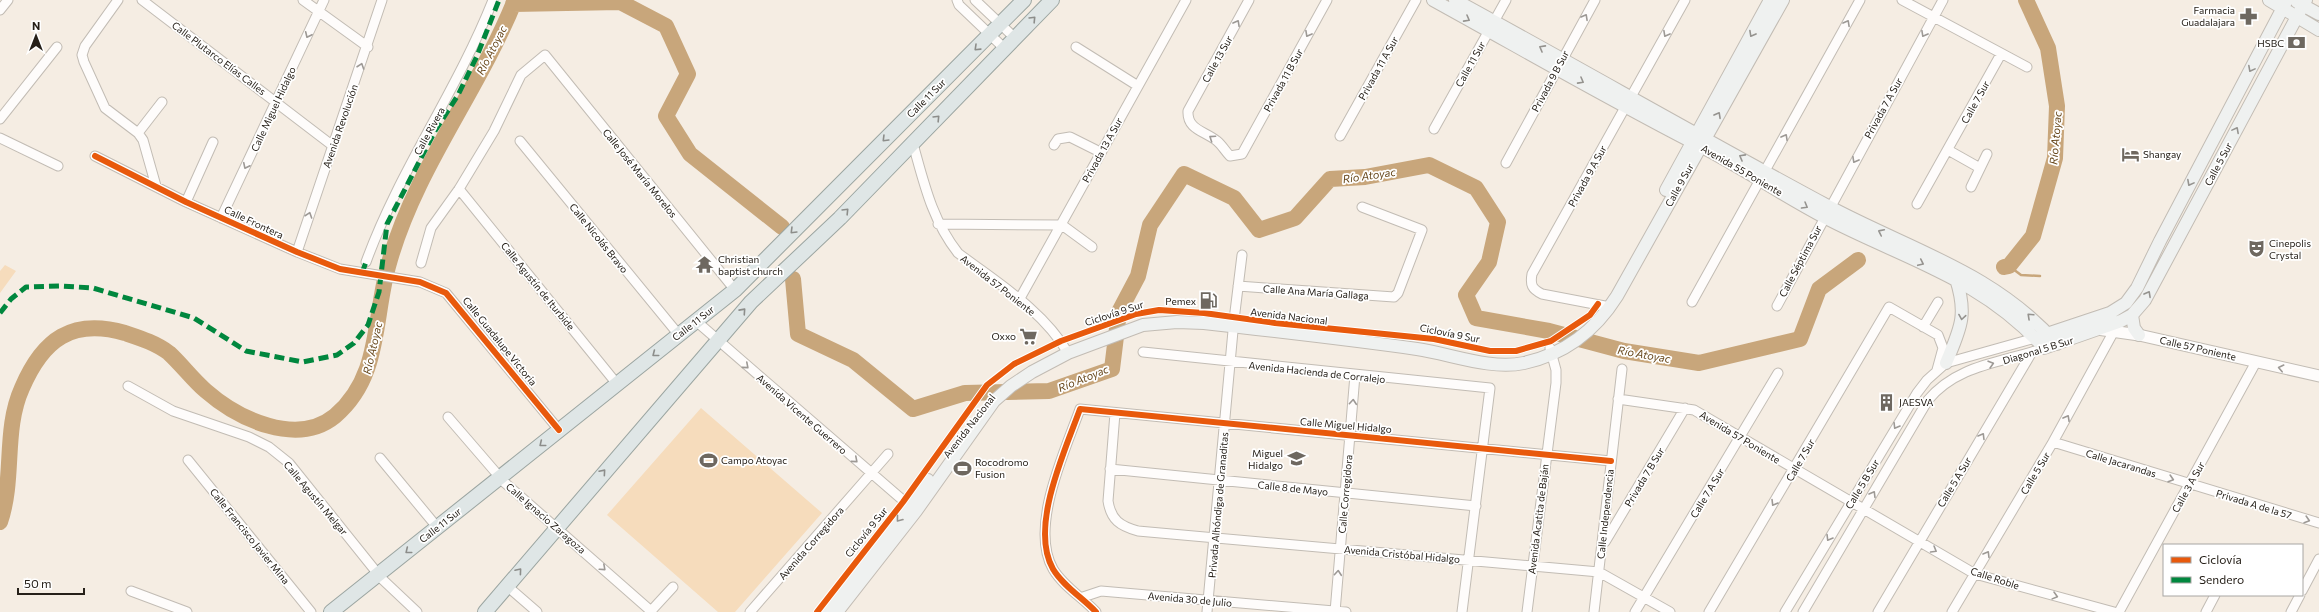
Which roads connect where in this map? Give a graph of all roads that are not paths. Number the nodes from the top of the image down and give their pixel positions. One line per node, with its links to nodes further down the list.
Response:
1 (8, 0): 29 (street)
2 (118, 0): 52 (street)
3 (142, 0): 48 (street, Calle Plutarco Elías Calles)
4 (303, 0): 30 (street)
5 (324, 0): 30 (street, Calle Miguel Hidalgo)
6 (382, 0): 40 (street, Avenida Revolución)
7 (493, 0): 85 (street, Calle Rivera)
8 (957, 0): 37 (street)
9 (974, 0): 34 (street)
10 (1024, 0): 34 (main road, Calle 11 Sur)
11 (1052, 0): 38 (main road, one-way to 11)
12 (1186, 0): 46 (street, Privada 13 A Sur)
13 (1249, 0): 65 (street, Calle 13 Sur, one-way to 13)
14 (1327, 0): 65 (street, Privada 11 B Sur, one-way to 65)
15 (1416, 0): 53 (street, Privada 11 A Sur)
16 (1433, 0): 35 (main road, Avenida 55 Poniente, one-way to 35)
17 (1455, 0): 35 (main road, Avenida 55 Poniente)
18 (1506, 0): 35 (street, Calle 11 Sur)
19 (1595, 0): 44 (street, Privada 9 B Sur, one-way to 19)
20 (1685, 0): 49 (street, Privada 9 A Sur, one-way to 49)
21 (1770, 0): 55 (main road, Calle 9 Sur, one-way to 55)
22 (1783, 0): 55 (main road, Calle 9 Sur, one-way to 22)
23 (1860, 0): 69 (street, one-way to 23)
24 (1902, 0): 32 (street)
25 (1943, 0): 32 (street, Privada 7 A Sur)
26 (2269, 0): 28 (main road)
27 (2301, 2): 31 (main road); 33 (main road, Calle 5 Sur)
28 (2285, 5): 33 (main road); 80 (main road, Calle 5 Sur, one-way to 80)
29 (0, 10)
30 (319, 11): 40 (street); 48 (street, Calle Miguel Hidalgo, one-way to 48)
31 (2319, 14)
32 (1933, 17): 43 (street); 76 (street, Privada 7 A Sur, one-way to 76)
33 (2296, 18): 36 (main road); 82 (main road, Calle 5 Sur, one-way to 33)
34 (1001, 25): 37 (main road, Calle 11 Sur); 38 (street)
35 (1491, 26): 44 (main road, Avenida 55 Poniente); 51 (street, Calle 11 Sur)
36 (2319, 30)
37 (991, 35): 42 (street); 90 (main road, Calle 11 Sur, one-way to 90)
38 (1015, 38): 42 (main road)
39 (57, 47): 50 (street)
40 (368, 47): 60 (street, Avenida Revolución, one-way to 40)
41 (1076, 47): 46 (street)
42 (1005, 49): 58 (main road, one-way to 42)
43 (2001, 54): 45 (street); 61 (street, Calle 7 Sur)
44 (1559, 63): 49 (main road, Avenida 55 Poniente); 66 (street, Privada 9 B Sur)
45 (2027, 68)
46 (1138, 86): 62 (street, Privada 13 A Sur)
47 (162, 102): 52 (street)
48 (276, 102): 60 (street, Calle Plutarco Elías Calles); 77 (street, Calle Miguel Hidalgo, one-way to 77)
49 (1629, 102): 55 (main road, Avenida 55 Poniente); 94 (street, Privada 9 A Sur)
50 (0, 119)
51 (1434, 128)
52 (138, 133): 70 (street)
53 (1340, 136)
54 (0, 138): 67 (street)
55 (1699, 140): 69 (main road, Avenida 55 Poniente); 94 (main road, Calle 9 Sur)
56 (520, 141): 105 (street, Calle Nicolás Bravo)
57 (212, 142): 73 (street)
58 (913, 144): 78 (street, Avenida 57 Poniente); 108 (main road, one-way to 58)
59 (1054, 145): 62 (street)
60 (333, 146): 83 (street, Avenida Revolución, one-way to 60)
61 (1948, 150): 68 (street); 74 (street, Calle 7 Sur)
62 (1100, 152): 79 (street, Privada 13 A Sur)
63 (1987, 154): 68 (street)
64 (95, 156): 70 (street, Calle Frontera)
65 (1236, 156)
66 (1506, 163)
67 (58, 166)
68 (1980, 168): 71 (street)
69 (1763, 176): 76 (main road, Avenida 55 Poniente); 92 (street)
70 (156, 186): 73 (street, Calle Frontera)
71 (1971, 187)
72 (458, 189): 86 (street); 90 (street, Calle José María Morelos); 123 (street, Calle Agustín de Iturbide)
73 (186, 202): 77 (street, Calle Frontera)
74 (1917, 204)
75 (1362, 207): 89 (street, Calle Ana María Gallaga)
76 (1826, 212): 87 (main road, Avenida 55 Poniente, one-way to 87); 95 (street, Calle Séptima Sur); 104 (main road, Avenida 55 Poniente, one-way to 76)
77 (221, 218): 83 (street, Calle Frontera)
78 (938, 224): 79 (street); 91 (street, Avenida 57 Poniente)
79 (1062, 225): 81 (street); 91 (street, Privada 13 A Sur)
80 (2160, 241): 82 (main road); 96 (main road, Calle 5 Sur)
81 (1092, 247)
82 (2173, 247): 97 (main road, Calle 5 Sur, one-way to 82)
83 (296, 252): 88 (street, Calle Frontera)
84 (1242, 255): 89 (street, Privada Alhóndiga de Granaditas)
85 (366, 262)
86 (421, 263)
87 (1956, 279): 107 (main road, Avenida 55 Poniente); 117 (main road, one-way to 117)
88 (414, 281): 130 (street, Calle Guadalupe Victoria)
89 (1238, 286): 99 (street, Privada Alhóndiga de Granaditas)
90 (735, 290): 98 (main road, Calle 11 Sur)
91 (1020, 300): 111 (street, Avenida 57 Poniente)
92 (1692, 302)
93 (1938, 302): 102 (street)
94 (1606, 306): 112 (main road, Avenida Nacional)
95 (1777, 306)
96 (2110, 313): 100 (main road, Diagonal 5 B Sur)
97 (2132, 315): 101 (main road, Calle 5 Sur); 106 (main road)
98 (696, 321): 105 (main road, Calle 11 Sur); 108 (street, Avenida Vicente Guerrero)
99 (1233, 323): 111 (main road, Avenida Nacional); 112 (main road, Avenida Nacional); 116 (street, Privada Alhóndiga de Granaditas)
100 (2076, 325): 103 (street); 104 (main road, Diagonal 5 B Sur)
101 (2118, 326): 103 (main road, Diagonal 5 B Sur); 106 (street, Calle 57 Poniente); 133 (street, Calle 5 Sur, one-way to 101)
102 (1923, 327): 117 (street); 141 (street, Calle 7 Sur)
103 (2101, 330): 109 (main road, Diagonal 5 B Sur)
104 (2048, 334): 107 (main road, Diagonal 5 B Sur); 109 (main road, Avenida 55 Poniente)
105 (679, 335): 123 (main road, Calle 11 Sur, one-way to 123)
106 (2139, 335): 115 (street, Calle 57 Poniente)
107 (2035, 338): 110 (main road, Avenida 55 Poniente); 117 (street, Diagonal 5 B Sur)
108 (716, 340): 142 (street, Avenida Vicente Guerrero, one-way to 142); 153 (main road, one-way to 108)
109 (2057, 344): 110 (main road, Diagonal 5 B Sur)
110 (2044, 348): 114 (street, Diagonal 5 B Sur)
111 (1067, 350): 149 (main road, Avenida Nacional)
112 (1552, 351): 136 (street, Avenida Acatita de Baján)
113 (1143, 352): 116 (street, Avenida Hacienda de Corralejo)
114 (2032, 352): 122 (street, Diagonal 5 B Sur, one-way to 114); 155 (street, Calle 5 A Sur, one-way to 114)
115 (2256, 362): 121 (street, Calle 57 Poniente, one-way to 115); 145 (street, Calle 3 A Sur)
116 (1230, 363): 120 (street, Avenida Hacienda de Corralejo); 129 (street, Privada Alhóndiga de Granaditas)
117 (1942, 366): 147 (street, Calle 5 B Sur, one-way to 147)
118 (1622, 369): 125 (street, Calle Independencia)
119 (1778, 373): 132 (street, Calle 7 A Sur)
120 (1355, 375): 131 (street, Calle Corregidora, one-way to 120); 134 (street, Avenida Hacienda de Corralejo)
121 (2319, 376)
122 (1954, 377): 150 (street, Calle 5 B Sur, one-way to 122)
123 (617, 384): 130 (main road, Calle 11 Sur)
124 (128, 386): 162 (street, Calle Agustín Melgar)
125 (1618, 400): 126 (street, Avenida 57 Poniente); 139 (street, Calle Independencia)
126 (1685, 408): 132 (street, Avenida 57 Poniente); 156 (street, Privada 7 B Sur)
127 (1115, 413): 129 (street, Calle Miguel Hidalgo); 140 (street); 170 (street, Calle Miguel Hidalgo)
128 (448, 417): 143 (street, Calle Ignacio Zaragoza)
129 (1225, 423): 131 (street, Calle Miguel Hidalgo); 144 (street, Privada Alhóndiga de Granaditas)
130 (559, 430): 143 (main road, Calle 11 Sur, one-way to 143)
131 (1350, 435): 134 (street, Calle Miguel Hidalgo); 146 (street, Calle Corregidora)
132 (1741, 437): 141 (street, Avenida 57 Poniente); 171 (street, Calle 7 A Sur)
133 (2053, 442): 145 (street, Calle Jacarandas, one-way to 145); 163 (street, Calle 5 Sur, one-way to 133)
134 (1484, 448): 136 (street, Calle Miguel Hidalgo); 148 (street)
135 (888, 454): 142 (street, Avenida Corregidora)
136 (1546, 454): 139 (street, Calle Miguel Hidalgo); 160 (street, Avenida Acatita de Baján)
137 (380, 458): 152 (street)
138 (188, 460): 174 (street, Calle Francisco Javier Mina)
139 (1611, 461): 156 (street, Calle Independencia)
140 (1110, 469): 144 (street, Calle 8 de Mayo); 154 (street, Avenida Cristóbal Hidalgo)
141 (1794, 469): 147 (street, Avenida 57 Poniente); 192 (street, Calle 7 Sur, one-way to 192)
142 (872, 474): 149 (street, Avenida Vicente Guerrero); 180 (street, Avenida Corregidora)
143 (500, 478): 152 (main road, Calle 11 Sur); 153 (street, Calle Ignacio Zaragoza)
144 (1220, 480): 146 (street, Calle 8 de Mayo); 154 (street, Privada Alhóndiga de Granaditas)
145 (2190, 485): 151 (street, Privada A de la 57, one-way to 151); 198 (street, Calle 3 A Sur)
146 (1345, 493): 148 (street, Calle 8 de Mayo); 157 (street, Calle Corregidora)
147 (1851, 502): 150 (street, Avenida 57 Poniente); 193 (street, Calle 5 B Sur, one-way to 193)
148 (1476, 506): 159 (street)
149 (912, 508): 181 (main road, Avenida Nacional, one-way to 181); 182 (main road, Avenida Nacional)
150 (1864, 509): 155 (street, Calle Roble); 194 (street, Calle 5 B Sur)
151 (2319, 524)
152 (437, 527): 162 (main road, Calle 11 Sur, one-way to 162)
153 (556, 527): 164 (main road, one-way to 153); 179 (street, Calle Ignacio Zaragoza, one-way to 179)
154 (1215, 537): 157 (street, Avenida Cristóbal Hidalgo); 172 (street, Privada Alhóndiga de Granaditas)
155 (1919, 541): 163 (street, Calle Roble, one-way to 163); 195 (street, Calle 5 A Sur)
156 (1603, 545): 161 (street, Calle Independencia)
157 (1340, 548): 159 (street, Avenida Cristóbal Hidalgo); 185 (street, Calle Corregidora, one-way to 157)
158 (2319, 559): 166 (street)
159 (1468, 560): 160 (street, Avenida Cristóbal Hidalgo); 187 (street)
160 (1532, 566): 161 (street, Avenida Cristóbal Hidalgo); 188 (street, Avenida Acatita de Baján)
161 (1599, 572): 171 (street, Avenida Cristóbal Hidalgo); 189 (street, Calle Independencia)
162 (378, 574): 175 (main road, Calle 11 Sur); 176 (street, Calle Agustín Melgar)
163 (1975, 574): 196 (street, Calle 5 Sur); 197 (street, Calle Roble, one-way to 197)
164 (507, 586): 177 (main road); 178 (street)
165 (673, 588): 179 (street)
166 (2303, 589)
167 (131, 591): 173 (street)
168 (2214, 596): 199 (street)
169 (2299, 596): 200 (street)
170 (1083, 597): 172 (street, Avenida 30 de Julio); 183 (street)
171 (1645, 597): 190 (street, Calle 7 A Sur); 191 (street, Avenida Cristóbal Hidalgo)
172 (1208, 600): 184 (street, Privada Alhóndiga de Granaditas); 185 (street, Avenida 30 de Julio)
173 (186, 612)
174 (311, 612)
175 (331, 612)
176 (417, 612)
177 (485, 612)
178 (536, 612)
179 (651, 612)
180 (750, 612)
181 (827, 612)
182 (837, 612)
183 (1096, 612)
184 (1207, 612)
185 (1335, 612): 186 (street, Avenida 30 de Julio)
186 (1346, 612)
187 (1462, 612)
188 (1527, 612)
189 (1594, 612)
190 (1635, 612)
191 (1670, 612)
192 (1709, 612)
193 (1785, 612)
194 (1803, 612)
195 (1878, 612)
196 (1952, 612)
197 (2114, 612)
198 (2119, 612)
199 (2206, 612)
200 (2291, 612)

